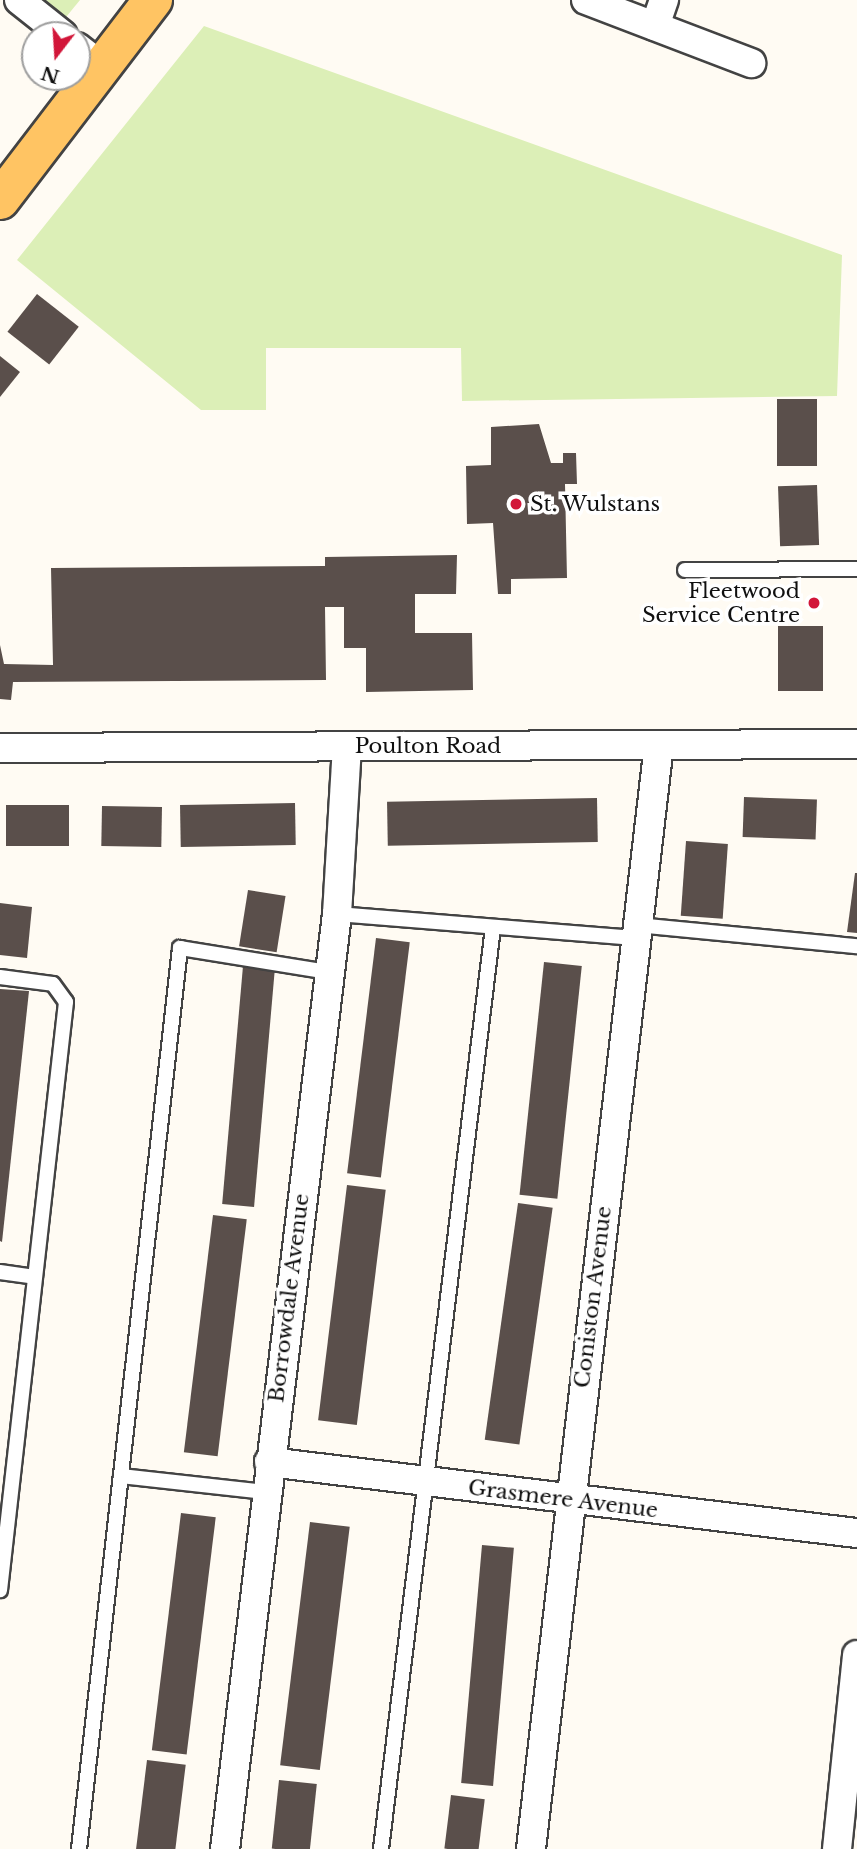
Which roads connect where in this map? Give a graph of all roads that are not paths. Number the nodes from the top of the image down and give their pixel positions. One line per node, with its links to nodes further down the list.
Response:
1 (19, 0): 5 (street)
2 (153, 0): 6 (main road)
3 (586, 0): 4 (street)
4 (660, 13): 7 (street)
5 (45, 21)
6 (91, 54)
7 (751, 63)
8 (67, 91): 9 (main road)
9 (0, 200)
10 (857, 569): 11 (lane)
11 (685, 570)
12 (857, 744): 13 (street, Poulton Road)
13 (659, 745): 14 (street, Poulton Road); 18 (street, Coniston Avenue)
14 (347, 746): 15 (street, Poulton Road); 16 (street, Borrowdale Avenue)
15 (0, 748)
16 (337, 914): 17 (lane); 20 (street, Borrowdale Avenue)
17 (493, 927): 18 (lane); 26 (lane)
18 (637, 931): 19 (lane); 28 (street, Coniston Avenue)
19 (857, 946)
20 (328, 972): 24 (street, Borrowdale Avenue); 25 (lane)
21 (0, 977): 23 (lane)
22 (0, 1272): 23 (lane)
23 (35, 1276): 30 (lane)
24 (269, 1462): 26 (street, Grasmere Avenue); 27 (street, Borrowdale Avenue)
25 (121, 1476): 27 (lane); 32 (lane)
26 (423, 1482): 28 (street, Grasmere Avenue); 34 (lane)
27 (265, 1492): 33 (street, Borrowdale Avenue)
28 (567, 1502): 29 (street, Grasmere Avenue); 35 (street, Coniston Avenue)
29 (857, 1533)
30 (0, 1590)
31 (857, 1656): 36 (street)
32 (79, 1849)
33 (225, 1849)
34 (381, 1849)
35 (531, 1849)
36 (837, 1849)

